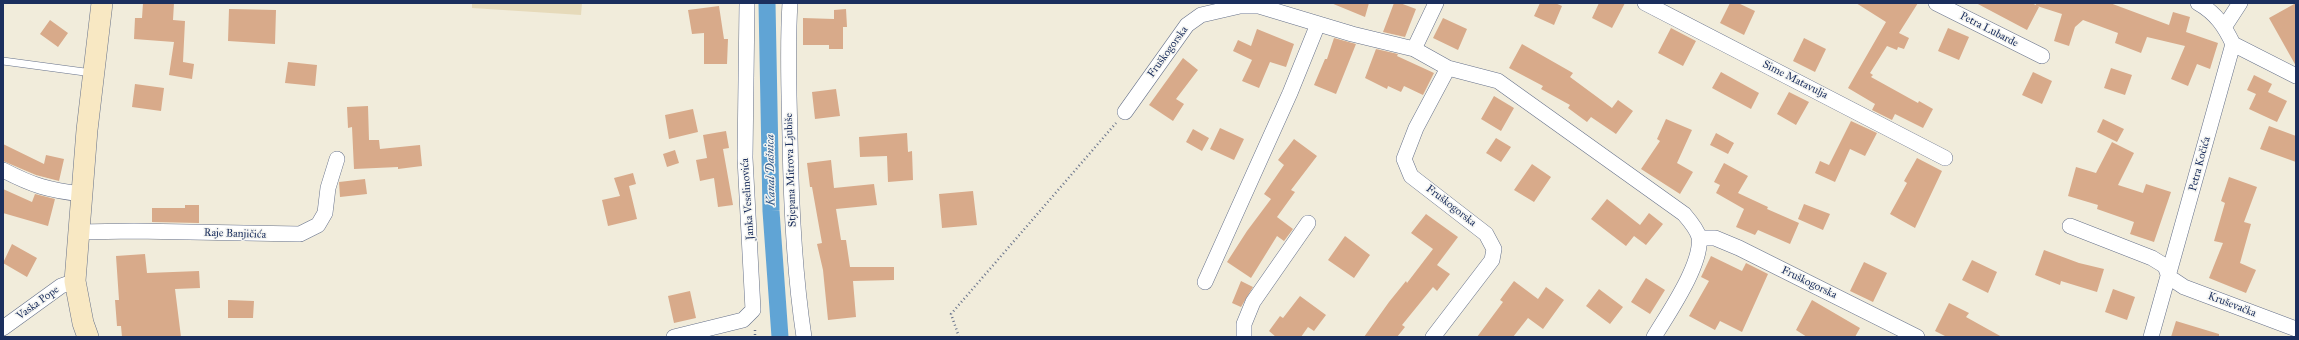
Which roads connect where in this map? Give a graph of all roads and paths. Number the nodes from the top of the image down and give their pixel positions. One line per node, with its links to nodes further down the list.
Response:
1 (102, 3): 17 (main road)
2 (747, 3): 32 (street, Janka Veselinovića)
3 (790, 3): 34 (street, Stjepana Mitrova Ljubiše)
4 (1436, 3): 12 (street)
5 (1645, 3): 19 (street, Sime Matavulja)
6 (1936, 3): 13 (street, Petra Lubarde)
7 (2198, 3): 10 (street)
8 (2240, 3): 10 (street)
9 (1318, 24): 12 (street, Fruškogorska); 18 (street, Fruškogorska); 29 (street)
10 (2225, 26): 11 (street)
11 (2233, 44): 16 (street); 27 (street, Petra Kočića)
12 (1414, 49): 15 (street, Fruškogorska)
13 (2042, 56)
14 (3, 61): 17 (lane)
15 (1448, 68): 26 (street, Fruškogorska); 37 (street, Fruškogorska)
16 (2293, 70)
17 (94, 73): 22 (main road)
18 (1125, 112): 35 (path)
19 (1945, 158)
20 (337, 159): 25 (street, Raje Banjičića)
21 (3, 170): 22 (street)
22 (82, 194): 25 (main road)
23 (1308, 223): 36 (street)
24 (2070, 226): 27 (street)
25 (79, 232): 28 (main road)
26 (1699, 238): 38 (street); 39 (street, Fruškogorska)
27 (2169, 277): 31 (street, Kruševačka); 40 (street, Petra Kočića)
28 (75, 281): 30 (street, Vaska Pope); 33 (main road)
29 (1205, 282)
30 (3, 328)
31 (2296, 329)
32 (684, 336)
33 (88, 337)
34 (804, 337)
35 (959, 337)
36 (1244, 337)
37 (1433, 337)
38 (1654, 337)
39 (1917, 337)
40 (2151, 337)

